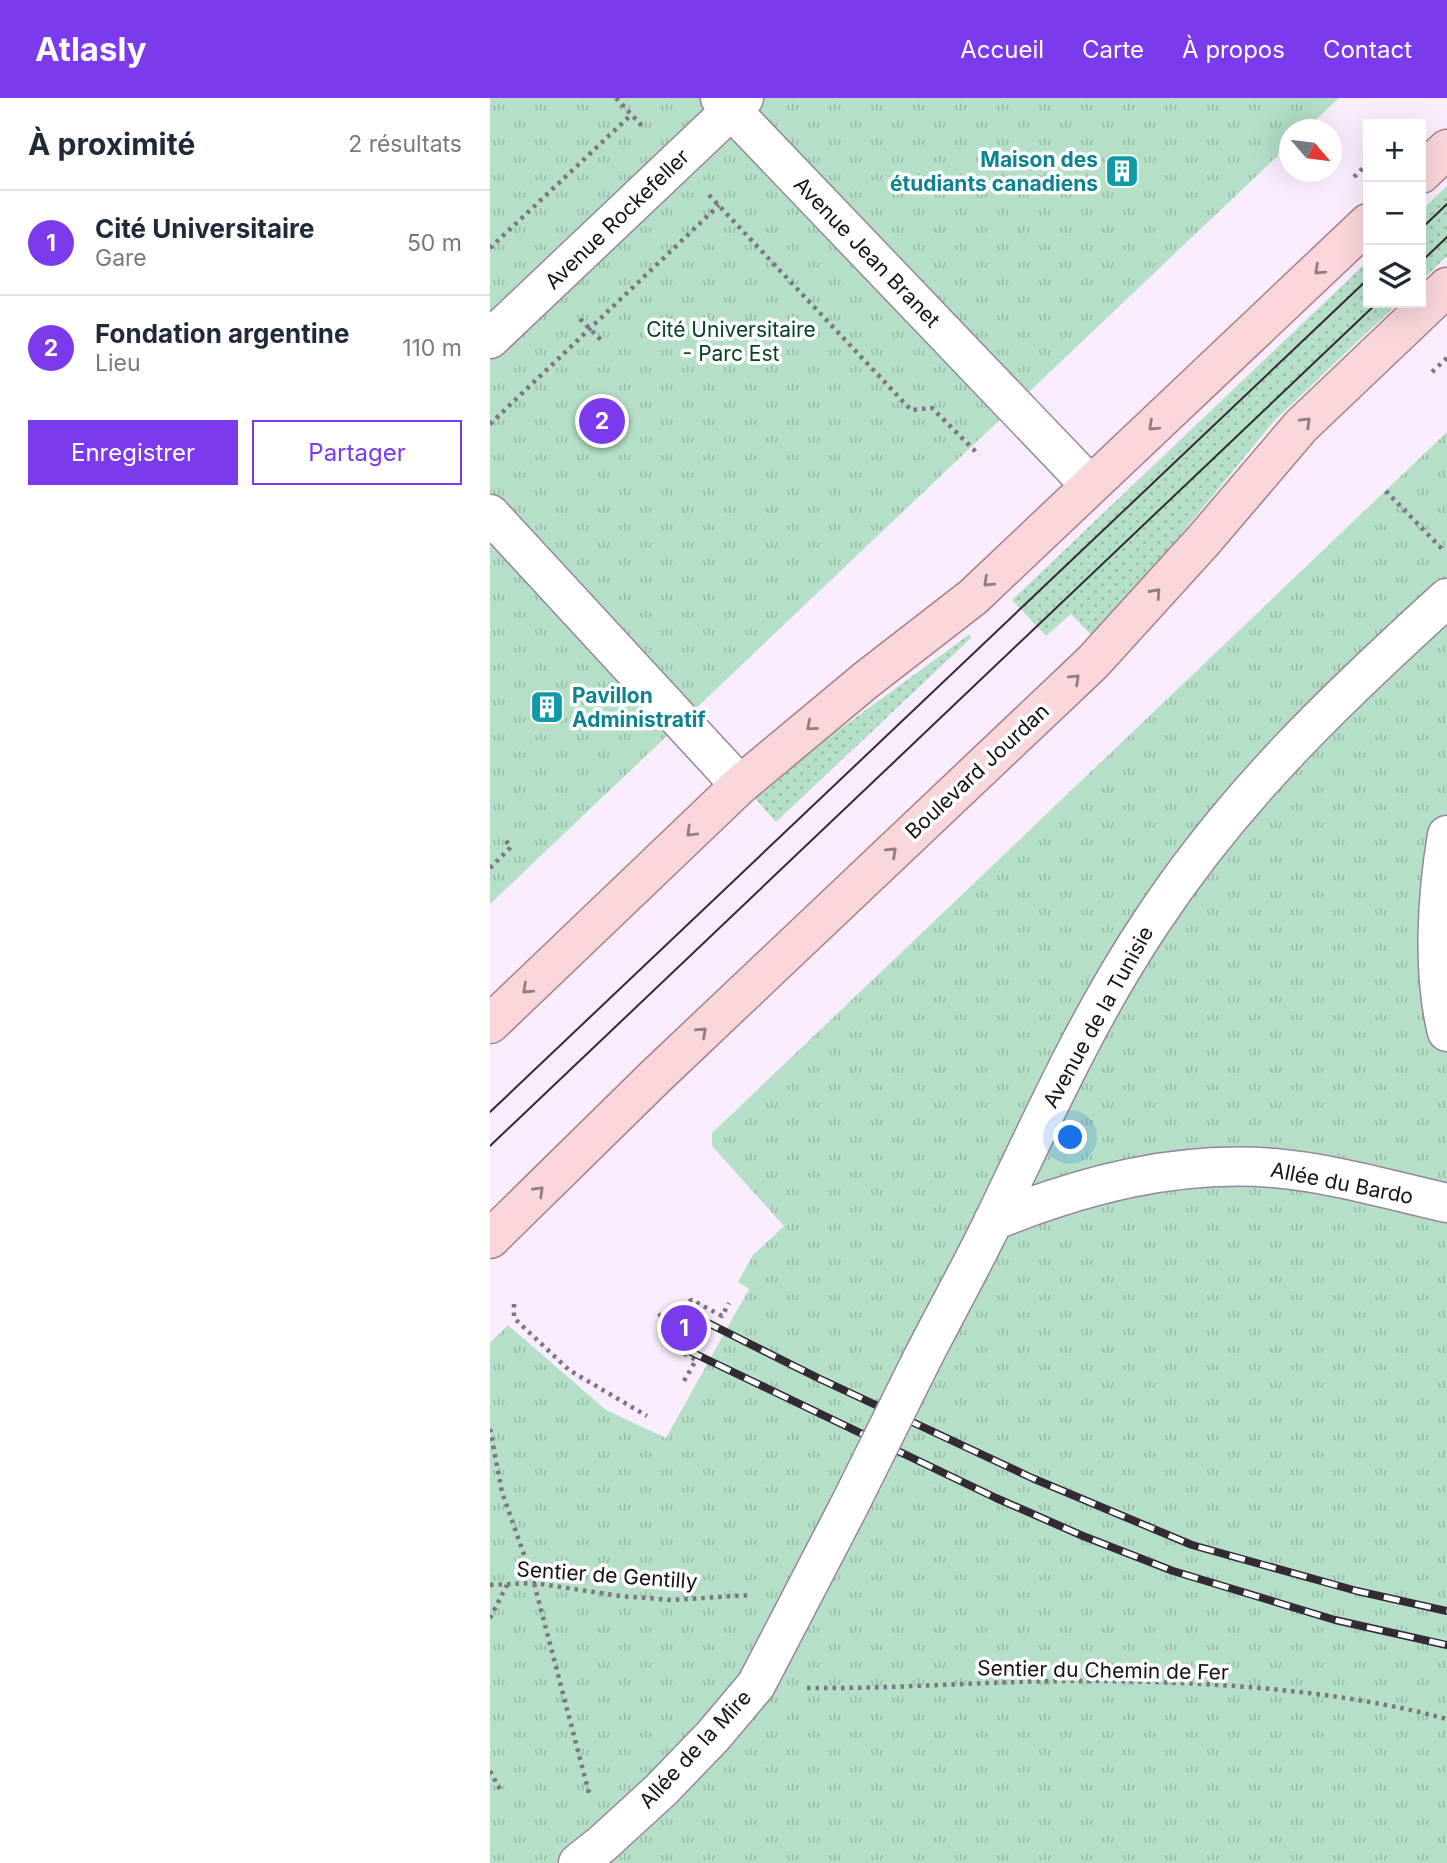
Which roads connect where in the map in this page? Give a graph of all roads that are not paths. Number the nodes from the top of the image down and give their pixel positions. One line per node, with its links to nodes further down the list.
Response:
1 (732, 102): 6 (street, Avenue Rockefeller); 7 (street, Avenue Jean Branet)
2 (1447, 149): 3 (main road)
3 (1426, 169)
4 (1363, 228): 7 (main road, one-way to 7)
5 (1447, 287): 16 (main road, Boulevard Jourdan, one-way to 5)
6 (490, 339)
7 (1090, 485): 10 (main road, one-way to 10)
8 (490, 514): 10 (street)
9 (1447, 598): 15 (street, Avenue de la Tunisie)
10 (740, 785): 12 (main road, one-way to 12)
11 (1447, 835): 13 (street)
12 (490, 1024)
13 (1447, 1032)
14 (1447, 1203): 15 (street, Allée du Bardo)
15 (993, 1221): 17 (street, Avenue de la Tunisie, bridge)
16 (490, 1239)
17 (849, 1506): 18 (street, Allée de la Mire)
18 (590, 1854)

